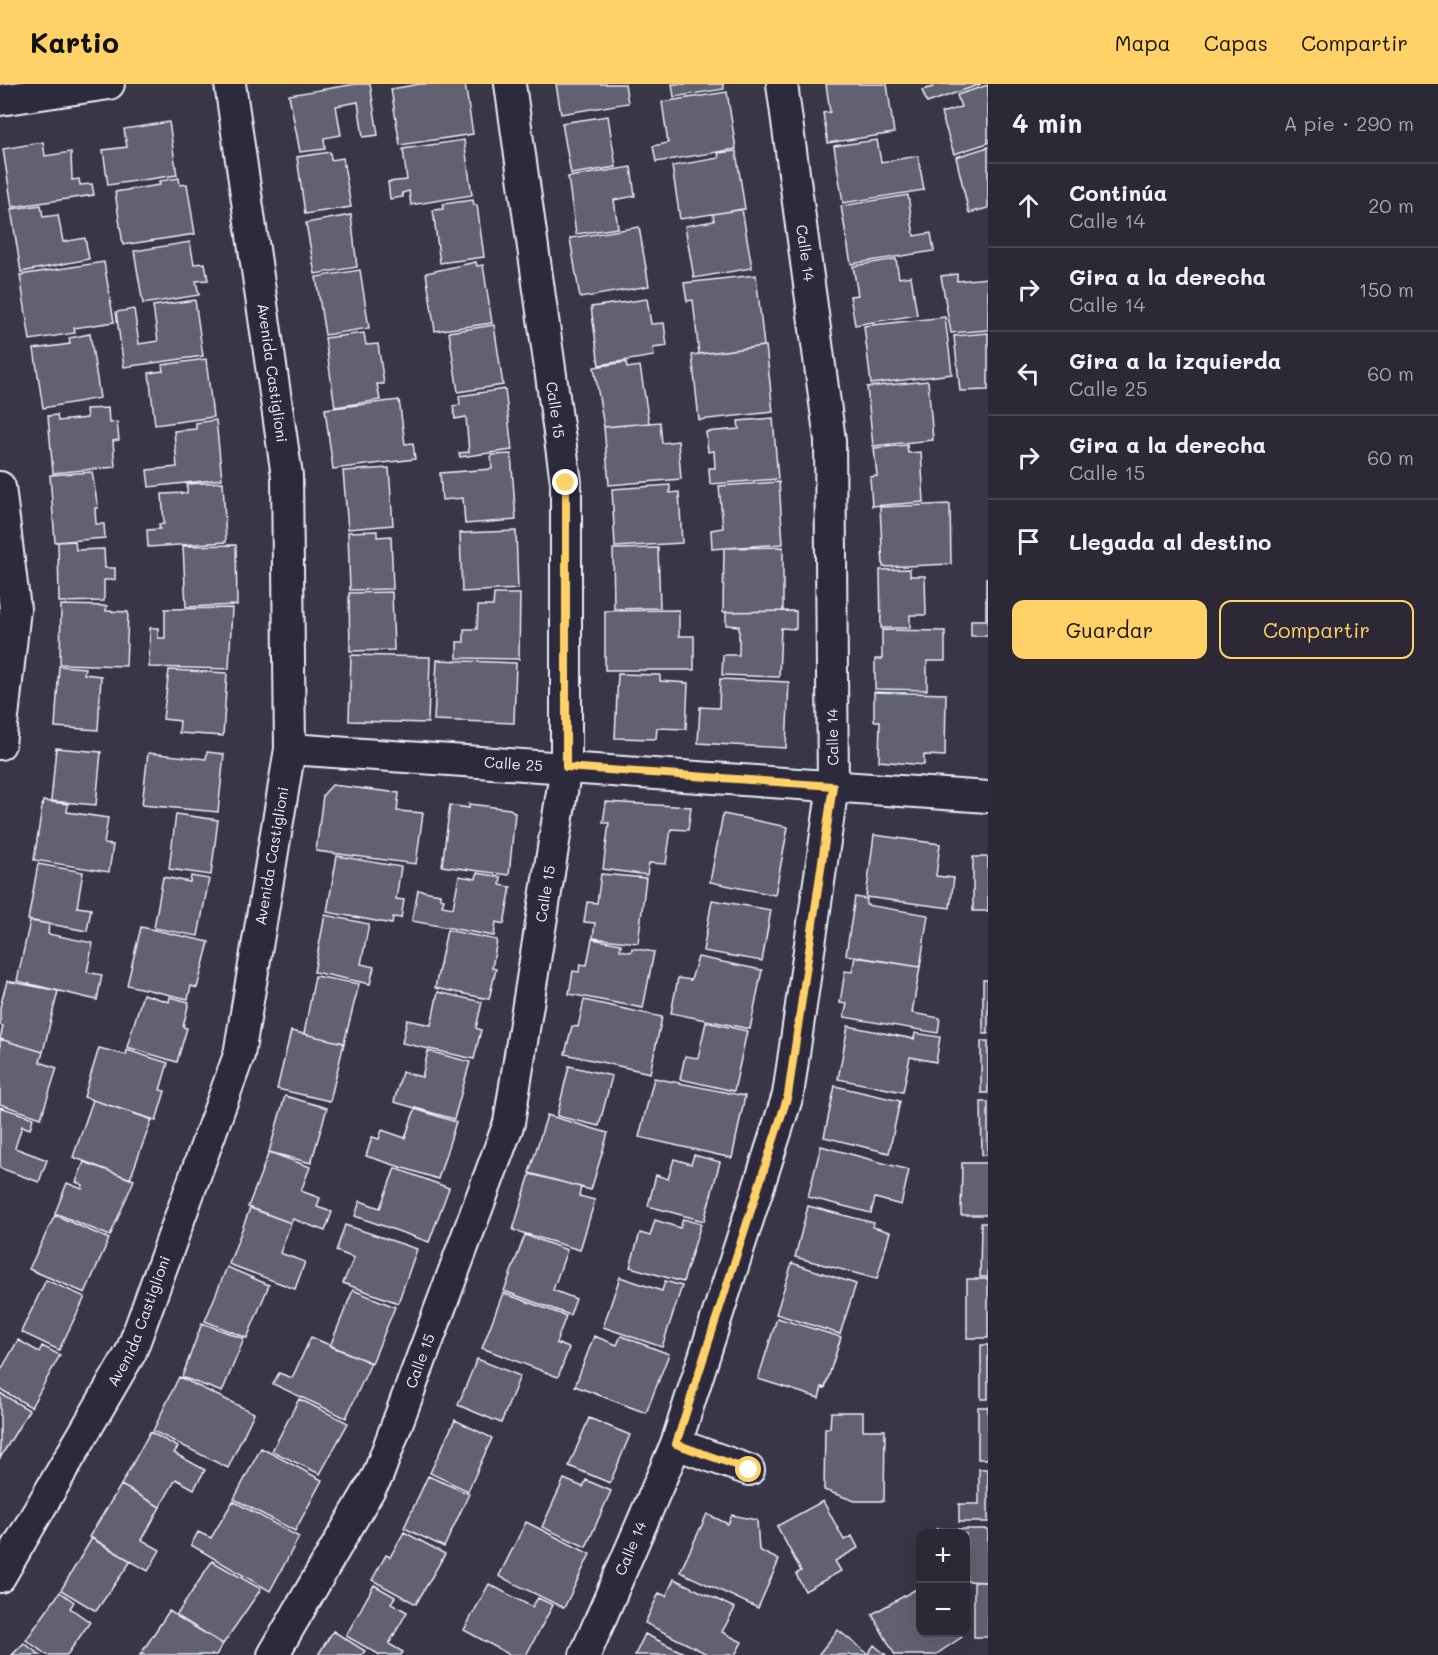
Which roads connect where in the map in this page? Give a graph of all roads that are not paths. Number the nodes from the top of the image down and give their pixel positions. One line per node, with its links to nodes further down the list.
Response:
1 (109, 84): 5 (street)
2 (231, 84): 8 (street, Avenida Castiglioni)
3 (510, 84): 9 (street, Calle 15)
4 (782, 84): 10 (street, Calle 14)
5 (0, 100)
6 (0, 488): 7 (street)
7 (0, 744)
8 (290, 749): 9 (street, Calle 25); 14 (street, Avenida Castiglioni)
9 (566, 767): 10 (street, Calle 25); 15 (street, Calle 15)
10 (833, 786): 11 (street, Calle 25); 12 (street, Calle 14)
11 (988, 797)
12 (676, 1444): 13 (street); 16 (street, Calle 14)
13 (749, 1470)
14 (0, 1577)
15 (273, 1655)
16 (585, 1655)

